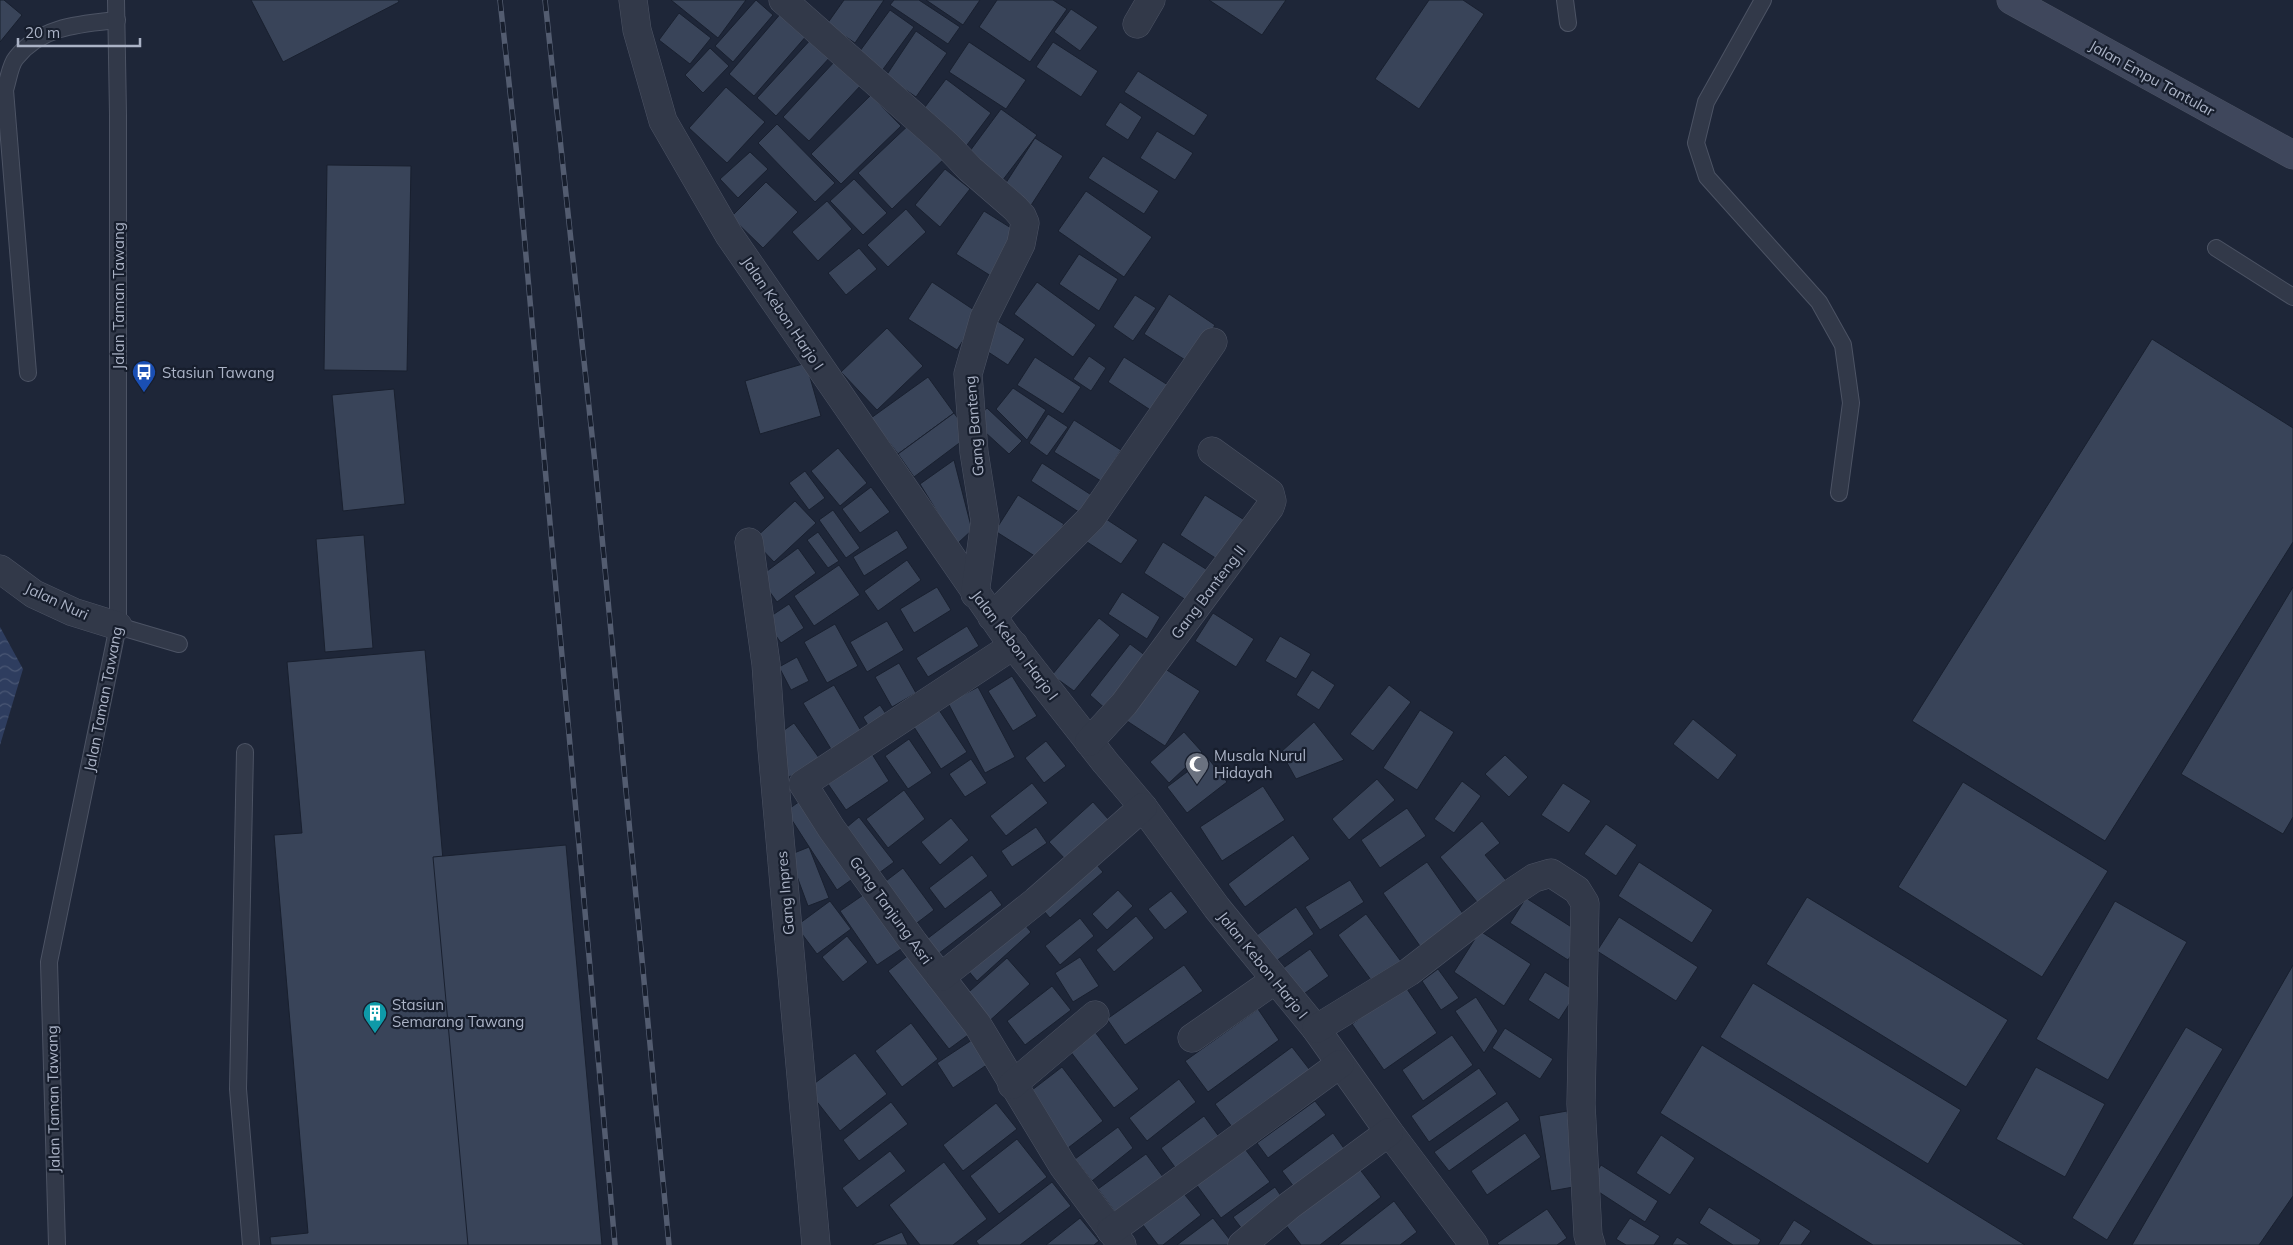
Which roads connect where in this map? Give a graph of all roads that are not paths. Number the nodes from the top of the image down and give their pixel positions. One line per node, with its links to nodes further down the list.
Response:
1 (116, 0): 8 (lane, Jalan Taman Tawang)
2 (634, 0): 20 (street, Jalan Kebon Harjo I)
3 (784, 0): 20 (street, Gang Banteng)
4 (1152, 0): 10 (street)
5 (1565, 0): 9 (lane)
6 (1763, 0): 17 (lane)
7 (2011, 0): 11 (street, Jalan Empu Tantular)
8 (117, 20): 15 (lane); 22 (lane, Jalan Taman Tawang)
9 (1568, 23)
10 (1137, 24)
11 (2293, 155)
12 (2216, 248): 13 (lane)
13 (2293, 297)
14 (1213, 342): 21 (street)
15 (28, 373)
16 (1212, 451): 25 (street, Gang Banteng II)
17 (1839, 493)
18 (749, 542): 28 (street, Gang Inpres)
19 (0, 569): 22 (street, Jalan Nuri)
20 (975, 594): 21 (street, Jalan Kebon Harjo I)
21 (992, 616): 24 (street, Jalan Kebon Harjo I)
22 (118, 626): 23 (lane); 40 (lane, Jalan Taman Tawang)
23 (179, 644)
24 (1014, 645): 25 (street, Jalan Kebon Harjo I); 27 (street)
25 (1089, 742): 29 (street, Jalan Kebon Harjo I)
26 (245, 752): 41 (lane)
27 (803, 784): 28 (street); 30 (street, Gang Tanjung Asri)
28 (776, 794): 42 (street, Gang Inpres)
29 (1143, 807): 30 (street); 31 (street, Jalan Kebon Harjo I)
30 (941, 977): 36 (street, Gang Tanjung Asri)
31 (1275, 980): 33 (street, Jalan Kebon Harjo I); 34 (street)
32 (1095, 1015): 36 (street)
33 (1316, 1029): 35 (street, Jalan Kebon Harjo I); 44 (street)
34 (1192, 1038)
35 (1340, 1064): 37 (street, Jalan Kebon Harjo I); 38 (street)
36 (1012, 1085): 38 (street, Gang Tanjung Asri)
37 (1389, 1132): 39 (street, Jalan Kebon Harjo I); 43 (street)
38 (1116, 1238)
39 (1469, 1243)
40 (56, 1245)
41 (252, 1245)
42 (816, 1245)
43 (1242, 1245)
44 (1591, 1245)

